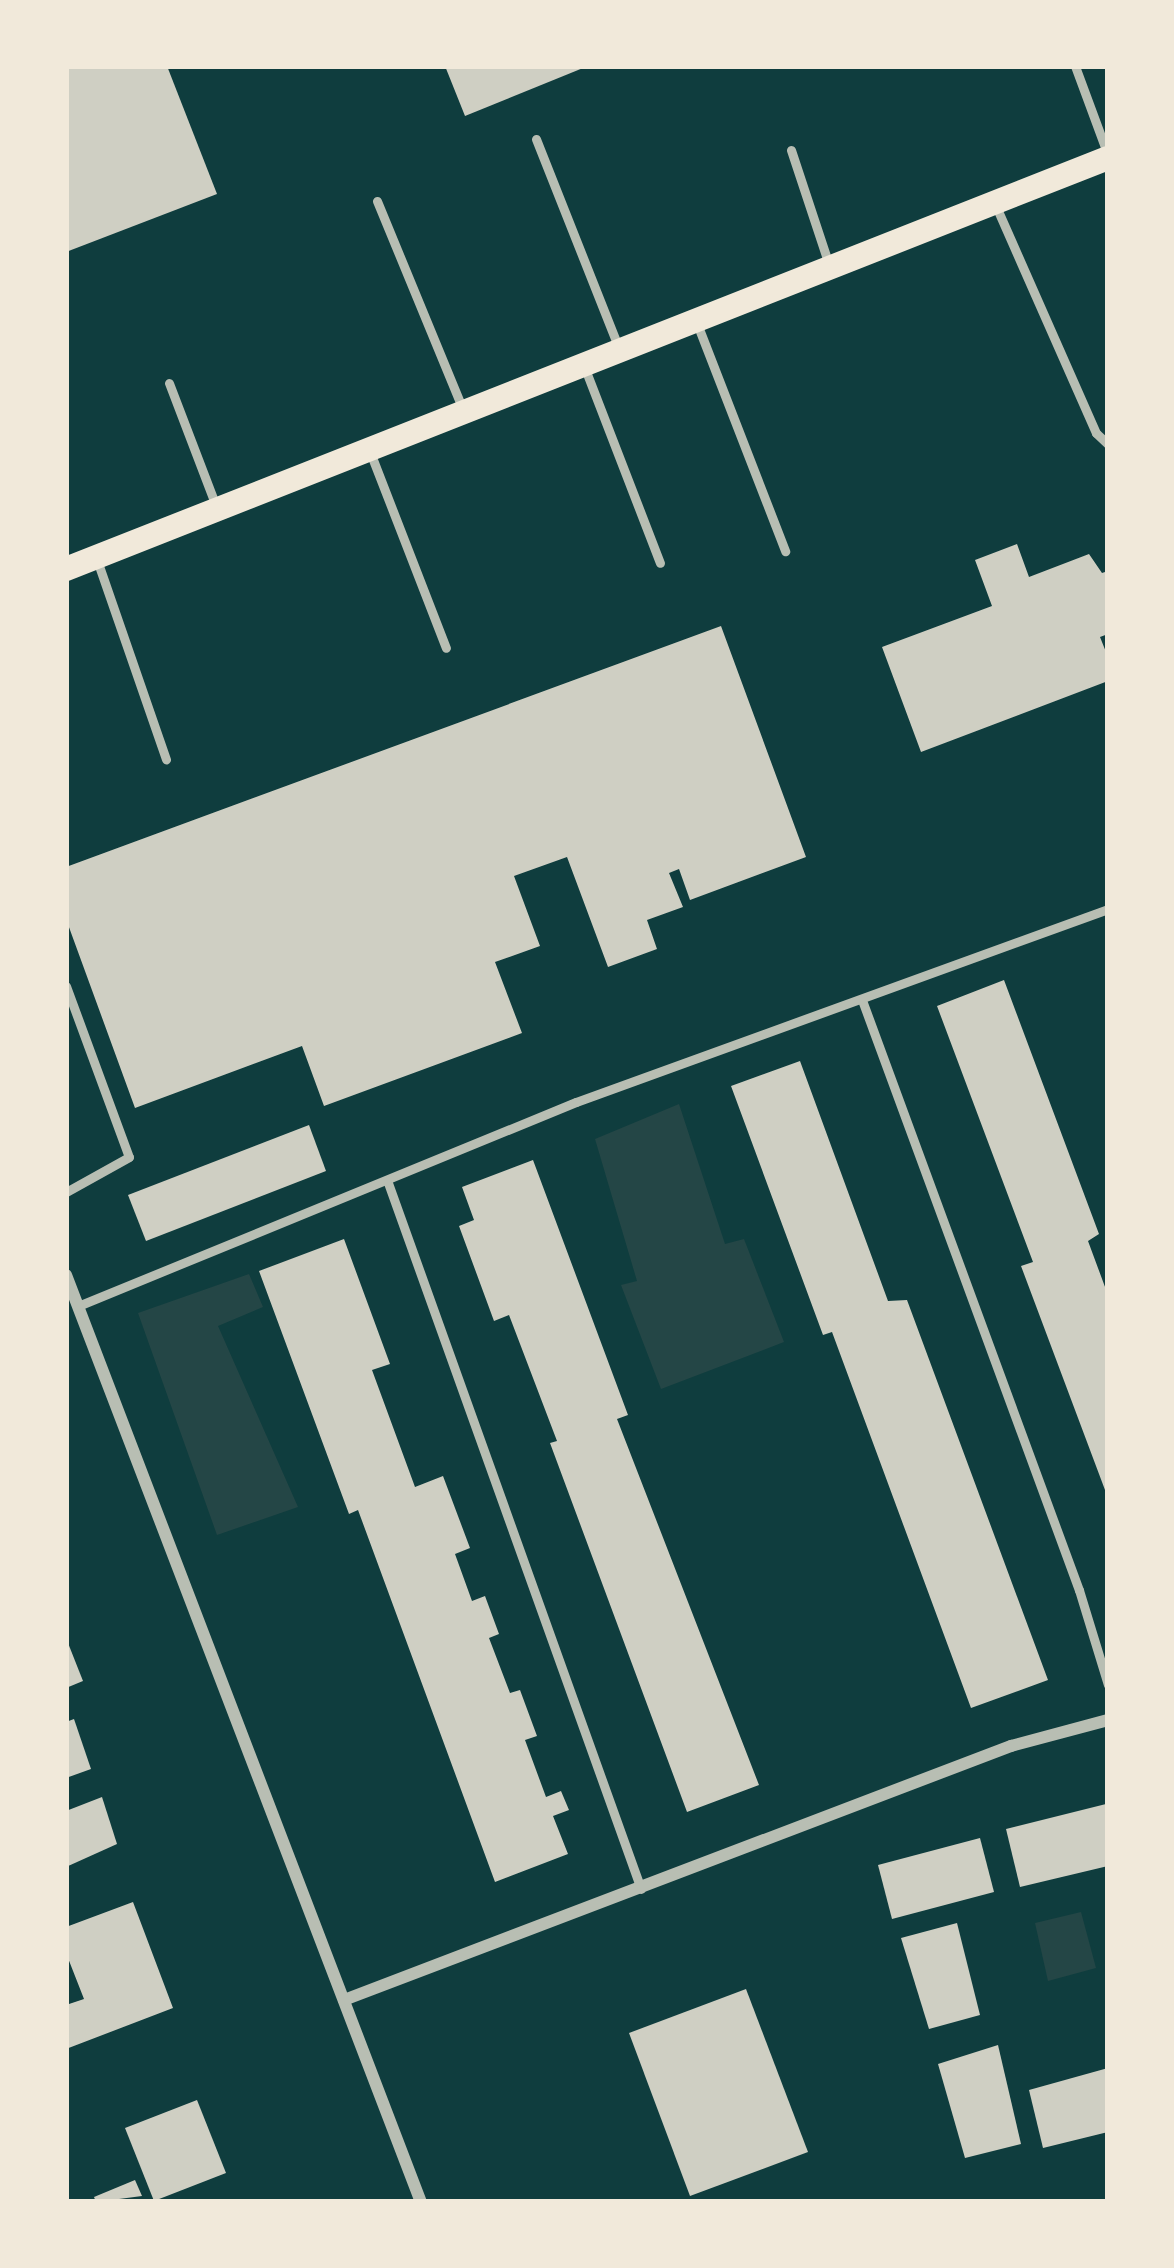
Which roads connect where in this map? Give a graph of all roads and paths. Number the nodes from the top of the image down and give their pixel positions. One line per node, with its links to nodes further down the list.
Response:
1 (1075, 66): 4 (lane)
2 (536, 139): 9 (lane)
3 (791, 150): 7 (lane)
4 (1108, 156): 6 (main road)
5 (377, 201): 12 (lane)
6 (995, 203): 7 (main road); 13 (lane)
7 (831, 271): 8 (main road)
8 (696, 321): 9 (main road); 16 (lane)
9 (620, 351): 10 (main road)
10 (584, 365): 12 (main road); 18 (lane)
11 (170, 383): 15 (lane)
12 (464, 412): 14 (main road)
13 (1108, 444)
14 (369, 449): 15 (main road); 20 (lane)
15 (217, 509): 17 (main road)
16 (785, 551)
17 (96, 557): 19 (main road); 21 (lane)
18 (660, 563)
19 (67, 564)
20 (446, 648)
21 (166, 759)
22 (1108, 909): 24 (lane)
23 (66, 986): 26 (lane)
24 (862, 1000): 25 (lane); 29 (lane)
25 (387, 1180): 28 (lane); 31 (lane)
26 (66, 1192)
27 (66, 1275): 28 (street)
28 (78, 1306): 32 (street)
29 (1108, 1685)
30 (1108, 1720): 31 (street)
31 (641, 1889): 32 (street)
32 (344, 2000): 33 (street)
33 (422, 2202)

